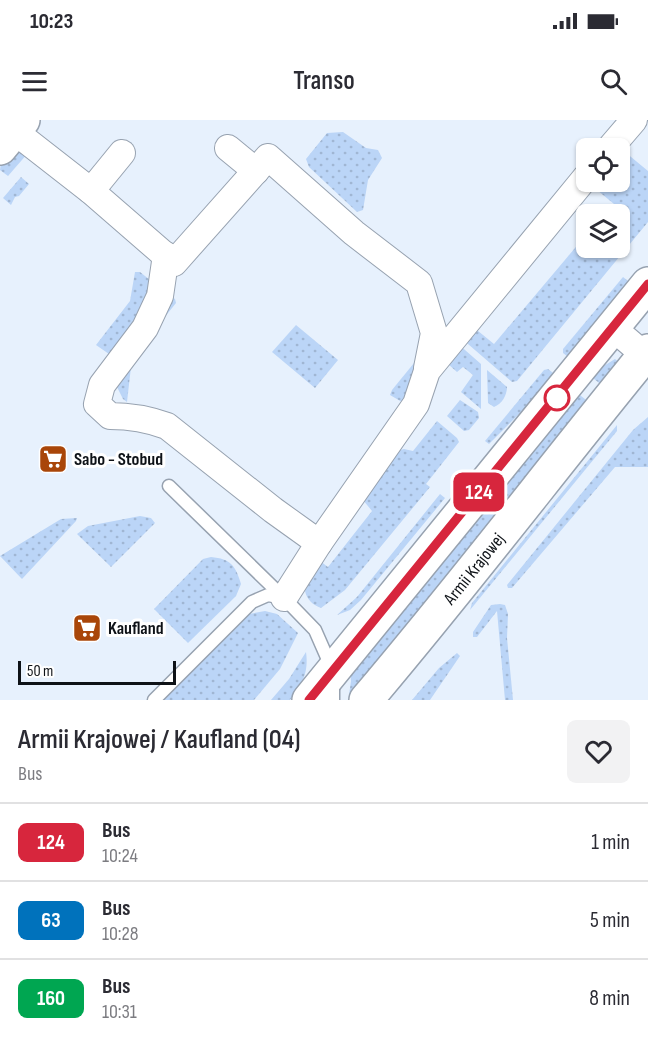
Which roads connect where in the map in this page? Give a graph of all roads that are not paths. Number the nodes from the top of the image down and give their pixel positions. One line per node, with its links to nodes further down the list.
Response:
1 (634, 120): 3 (street)
2 (9, 130): 8 (street)
3 (619, 138)
4 (228, 148): 6 (street)
5 (122, 153): 8 (street)
6 (256, 171): 9 (street); 13 (street)
7 (576, 189): 13 (street)
8 (91, 191): 9 (street)
9 (166, 255): 15 (street)
10 (648, 284): 11 (main road)
11 (613, 328): 12 (street); 17 (main road)
12 (647, 355): 20 (main road, Armii Krajowej)
13 (427, 371): 15 (street)
14 (169, 486): 16 (lane)
15 (318, 543): 16 (street)
16 (284, 598): 17 (lane); 18 (lane)
17 (333, 686): 19 (main road)
18 (154, 700)
19 (309, 700)
20 (366, 700)

